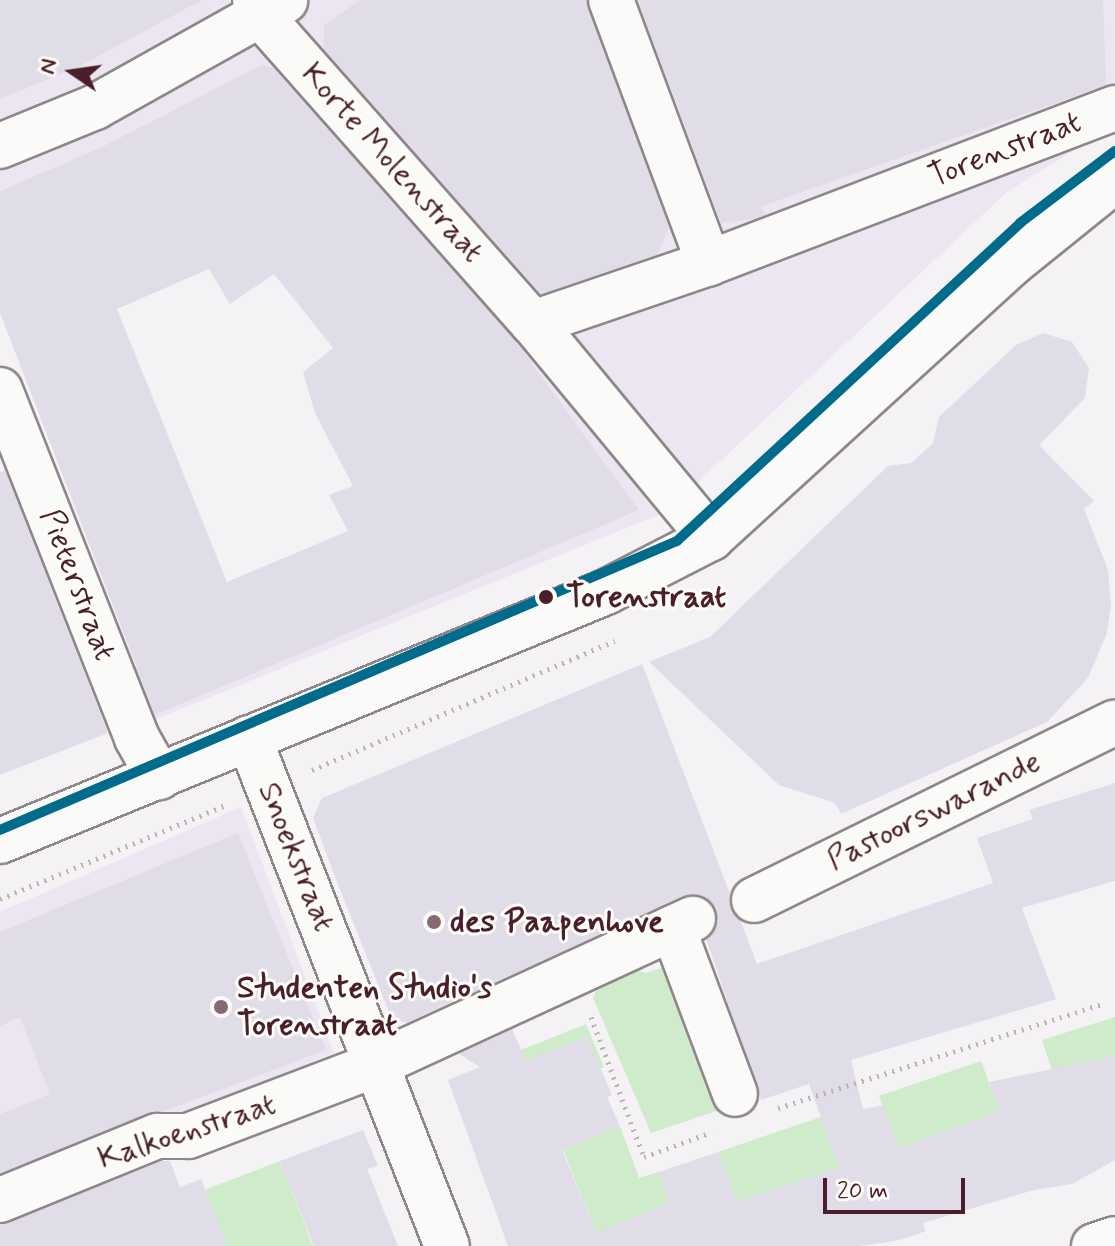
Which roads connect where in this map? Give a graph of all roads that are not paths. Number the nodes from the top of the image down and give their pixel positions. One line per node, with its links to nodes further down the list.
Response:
1 (611, 0): 6 (street)
2 (268, 6): 4 (street); 7 (street, Korte Molenstraat)
3 (1115, 108): 6 (street, Torenstraat)
4 (0, 146)
5 (1115, 180): 9 (street)
6 (709, 263): 7 (street, Torenstraat)
7 (527, 316): 9 (street)
8 (0, 390): 12 (street, Pieterstraat)
9 (711, 538): 11 (street)
10 (1115, 722): 14 (street, Pastoorswarande)
11 (249, 738): 12 (street); 15 (street, Snoekstraat)
12 (159, 777): 13 (street)
13 (0, 841)
14 (754, 900)
15 (375, 1065): 16 (street); 17 (street, Kalkoenstraat); 19 (street, Snoekstraat)
16 (742, 1111)
17 (0, 1200)
18 (1115, 1239): 20 (street)
19 (447, 1246)
20 (1094, 1246)

